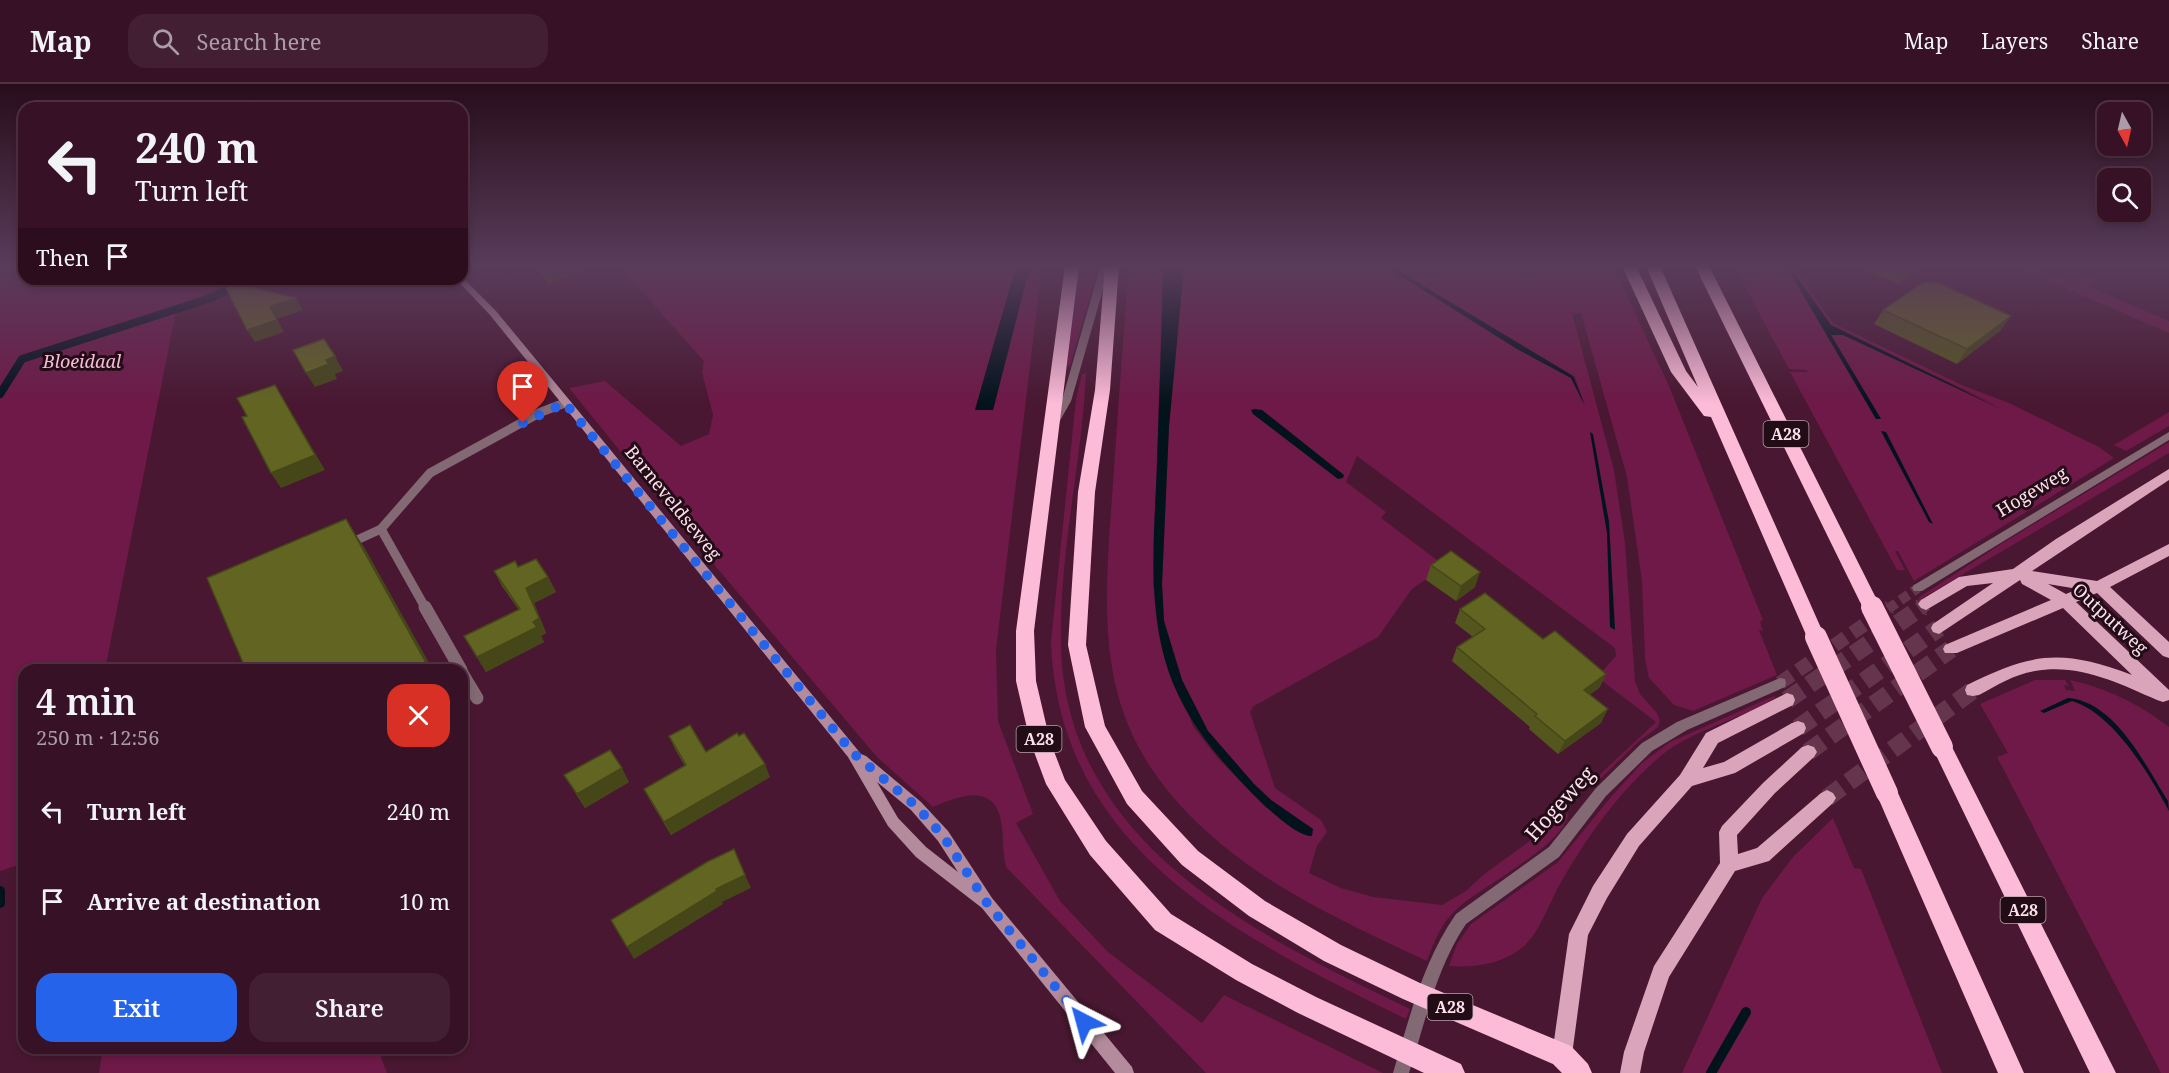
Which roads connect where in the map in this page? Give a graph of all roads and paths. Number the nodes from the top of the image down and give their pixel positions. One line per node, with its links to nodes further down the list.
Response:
1 (492, 312): 8 (street, Barneveldseweg)
2 (1066, 312): 9 (highway, A28)
3 (1092, 312): 9 (lane)
4 (1108, 312): 38 (highway, A28)
5 (1651, 312): 10 (highway)
6 (1674, 312): 10 (highway)
7 (1726, 312): 45 (highway, A28, bridge)
8 (565, 403): 13 (lane); 33 (street, Barneveldseweg)
9 (1053, 424): 39 (highway, A28)
10 (1728, 434): 44 (highway, bridge)
11 (2169, 435): 18 (street, Hogeweg)
12 (2169, 474): 16 (main road)
13 (381, 529): 14 (lane); 24 (lane)
14 (338, 549)
15 (2169, 549): 17 (main road)
16 (2017, 574): 17 (main road, Outputweg); 19 (main road, Outputweg); 20 (main road); 21 (main road)
17 (2100, 587): 19 (main road); 23 (main road, Outputweg)
18 (1918, 588)
19 (2064, 600): 22 (main road); 29 (main road, Outputweg)
20 (1926, 604)
21 (1939, 628)
22 (1951, 650)
23 (2169, 652)
24 (457, 664)
25 (468, 683): 28 (lane)
26 (1780, 683): 38 (street, Hogeweg)
27 (1973, 690): 29 (main road)
28 (477, 698)
29 (2166, 699)
30 (1787, 700): 34 (main road)
31 (1798, 728): 34 (main road)
32 (1808, 752): 36 (main road)
33 (853, 753): 37 (street, Barneveldseweg); 37 (street, Barneveldseweg)
34 (1686, 780): 40 (main road)
35 (1827, 798): 36 (main road)
36 (1729, 865): 43 (main road)
37 (987, 903): 41 (street, Barneveldseweg)
38 (1426, 997): 39 (street, Hogeweg); 40 (highway, A28)
39 (1404, 1064): 42 (highway, A28)
40 (1567, 1067)
41 (1126, 1073)
42 (1452, 1073)
43 (1630, 1073)
44 (2011, 1073)
45 (2103, 1073)

